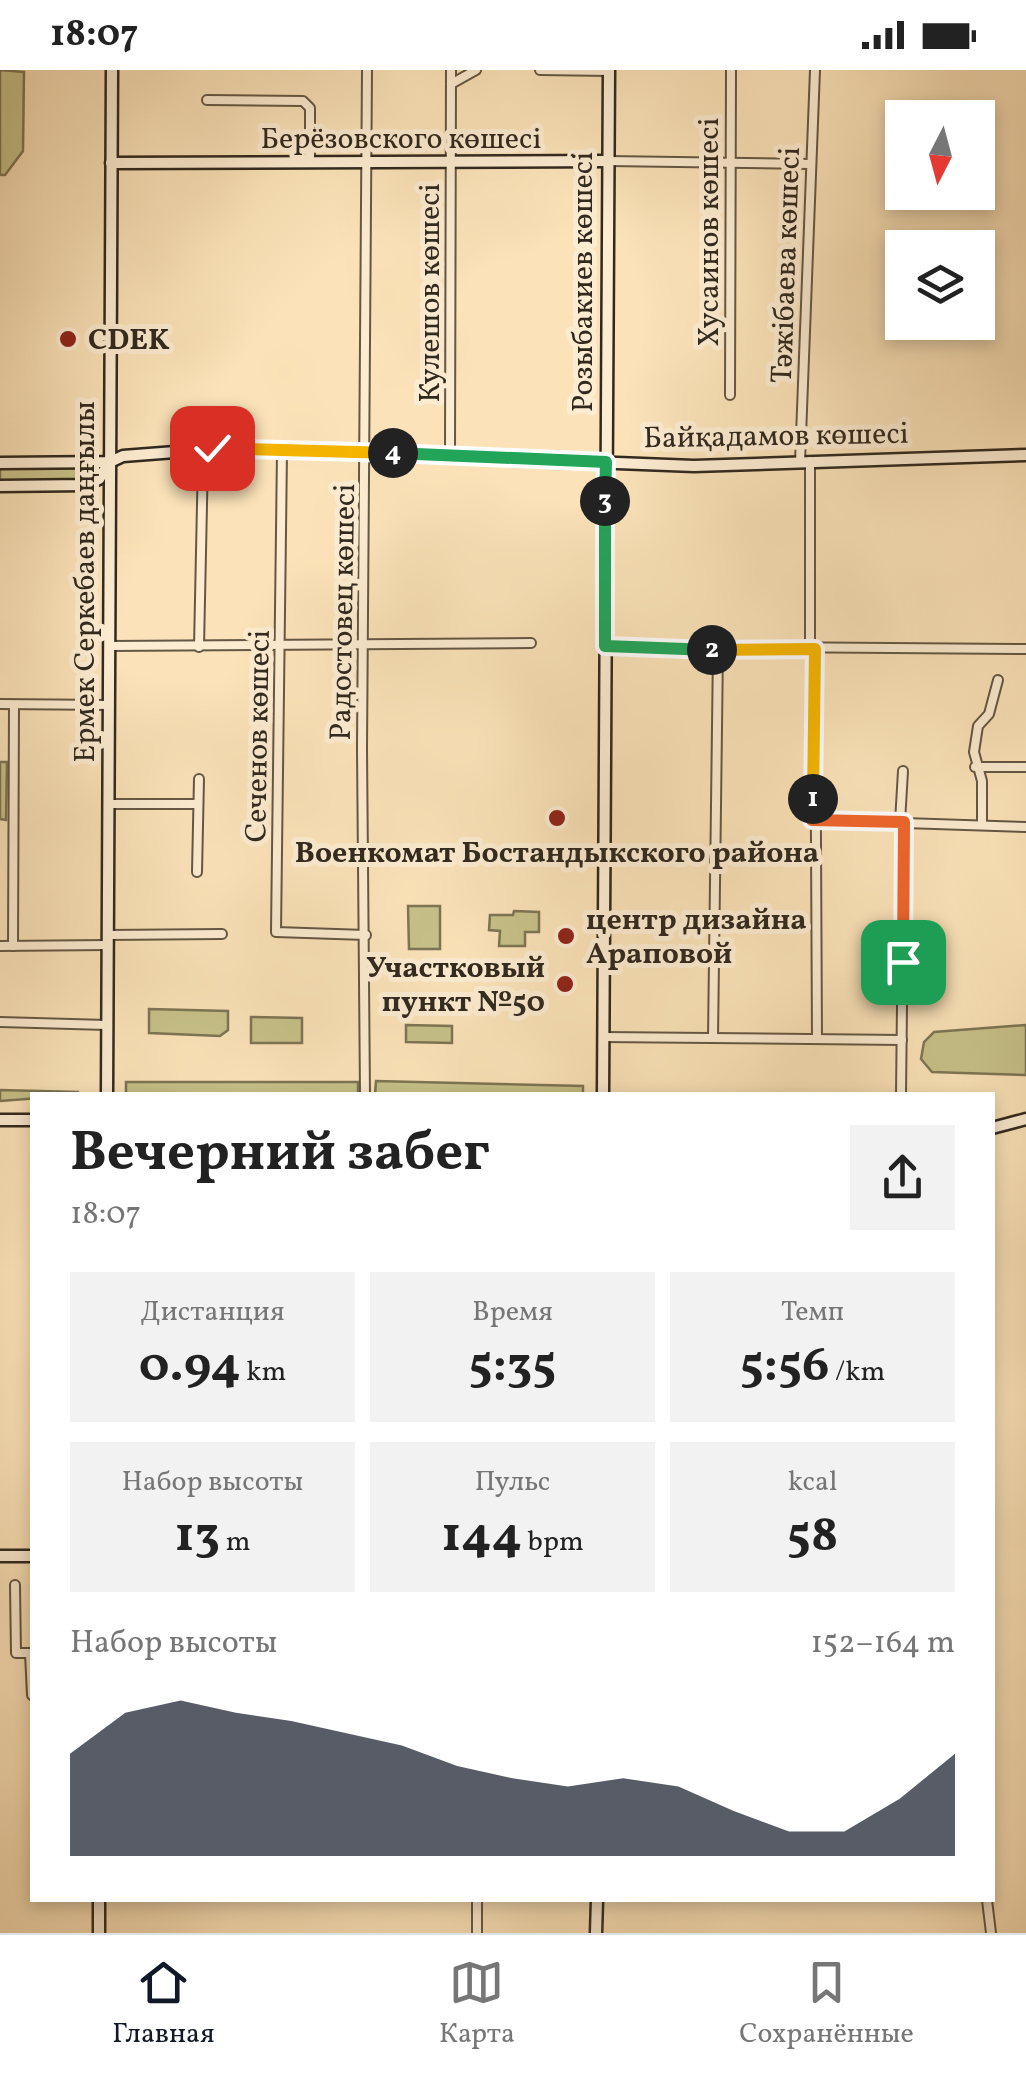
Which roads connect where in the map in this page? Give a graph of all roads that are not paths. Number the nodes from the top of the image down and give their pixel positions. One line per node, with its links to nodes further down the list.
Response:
1 (112, 70): 12 (street, Ермек Серкебаев даңғылы)
2 (367, 70): 14 (street, Радостовец көшесі)
3 (451, 70): 9 (street, Кулешов көшесі)
4 (476, 70): 9 (street)
5 (540, 70): 8 (street)
6 (731, 70): 16 (street, Хусаинов көшесі)
7 (815, 70): 17 (street, Тәжібаева көшесі)
8 (609, 71): 11 (street, Розыбакиев көшесі)
9 (451, 84): 15 (street, Кулешов көшесі)
10 (207, 100): 13 (street)
11 (608, 160): 15 (street, Берёзовского көшесі); 16 (street, Берёзовского көшесі); 26 (street, Розыбакиев көшесі)
12 (111, 163): 13 (street, Берёзовского көшесі); 25 (street, Ермек Серкебаев даңғылы)
13 (310, 163): 14 (street, Берёзовского көшесі)
14 (367, 164): 15 (street, Берёзовского көшесі); 20 (street, Радостовец көшесі)
15 (451, 164): 21 (street, Кулешов көшесі)
16 (730, 164): 17 (street, Берёзовского көшесі); 18 (street, Хусаинов көшесі)
17 (812, 164): 27 (street, Тәжібаева көшесі)
18 (730, 395)
19 (282, 451): 20 (street, Байқадамов көшесі); 25 (street, Байқадамов көшесі); 34 (street, Сеченов көшесі)
20 (367, 452): 21 (street, Байқадамов көшесі); 30 (street, Радостовец көшесі)
21 (450, 455): 26 (street, Байқадамов көшесі)
22 (1026, 455): 27 (street, Байқадамов көшесі)
23 (203, 458): 33 (street)
24 (2, 462): 25 (street, Байқадамов көшесі); 28 (street)
25 (110, 462): 28 (street, Байқадамов көшесі); 31 (street, Ермек Серкебаев даңғылы)
26 (606, 462): 27 (street, Байқадамов көшесі); 32 (street, Розыбакиев көшесі)
27 (805, 462): 36 (street, Тәжібаева көшесі)
28 (2, 486)
29 (530, 643): 30 (street)
30 (364, 644): 34 (street); 54 (street, Радостовец көшесі)
31 (109, 646): 33 (street); 41 (street, Ермек Серкебаев даңғылы)
32 (605, 646): 37 (street); 60 (street, Розыбакиев көшесі)
33 (199, 647): 34 (street)
34 (281, 647): 54 (street, Сеченов көшесі)
35 (1026, 648): 36 (street)
36 (813, 649): 37 (street); 48 (street, Тәжібаева көшесі)
37 (718, 650): 61 (street)
38 (998, 680): 42 (street)
39 (0, 704): 40 (street)
40 (14, 705): 41 (street); 57 (street)
41 (109, 705): 46 (street, Ермек Серкебаев даңғылы)
42 (975, 767): 43 (street); 50 (street)
43 (1025, 767)
44 (903, 771): 49 (street)
45 (199, 778): 47 (street)
46 (108, 804): 47 (street); 55 (street, Ермек Серкебаев даңғылы)
47 (198, 804): 52 (street)
48 (812, 820): 49 (street); 62 (street, Тәжібаева көшесі)
49 (902, 822): 50 (street); 63 (street)
50 (982, 825): 51 (street)
51 (1026, 826)
52 (197, 872)
53 (222, 934): 55 (street)
54 (366, 935): 65 (street, Радостовец көшесі)
55 (107, 940): 57 (street); 59 (street, Ермек Серкебаев даңғылы)
56 (0, 946): 57 (street)
57 (13, 946)
58 (0, 1022): 59 (street)
59 (107, 1026): 64 (street, Ермек Серкебаев даңғылы)
60 (603, 1037): 61 (street); 66 (street, Розыбакиев көшесі)
61 (713, 1038): 62 (street)
62 (816, 1039): 63 (street)
63 (902, 1040): 67 (street)
64 (107, 1092)
65 (366, 1092)
66 (603, 1092)
67 (902, 1092)
68 (0, 1120): 69 (street)
69 (30, 1120)
70 (1026, 1120): 71 (street)
71 (995, 1127)
72 (0, 1556): 73 (street)
73 (30, 1556)
74 (15, 1585): 75 (street)
75 (30, 1654)
76 (100, 1902): 80 (street)
77 (477, 1902): 81 (street)
78 (596, 1902): 82 (street)
79 (987, 1902): 83 (street)
80 (99, 1933)
81 (476, 1933)
82 (596, 1933)
83 (991, 1933)

